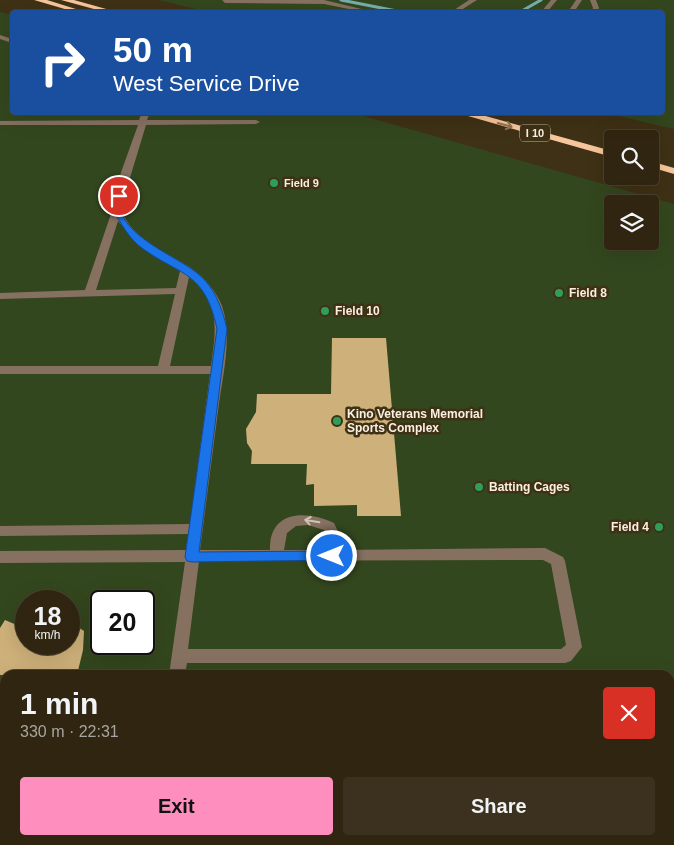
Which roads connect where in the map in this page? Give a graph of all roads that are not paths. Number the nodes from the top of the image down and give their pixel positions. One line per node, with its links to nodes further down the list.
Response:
1 (38, 0): 6 (highway)
2 (65, 0): 7 (highway)
3 (474, 0): 9 (street)
4 (554, 0): 10 (street)
5 (225, 1): 8 (street)
6 (77, 10)
7 (104, 10)
8 (362, 10)
9 (457, 10)
10 (546, 10)
11 (469, 115): 17 (highway, I 10, one-way to 17)
12 (503, 115): 16 (highway, I 10)
13 (144, 118): 14 (street); 15 (street); 22 (street)
14 (256, 122)
15 (0, 123)
16 (604, 142)
17 (604, 152)
18 (659, 156): 19 (highway)
19 (674, 160)
20 (659, 167): 21 (highway)
21 (674, 171)
22 (117, 210): 23 (street); 25 (street)
23 (186, 269): 24 (street); 29 (street)
24 (181, 291): 25 (street); 28 (street)
25 (88, 295): 26 (street)
26 (0, 296)
27 (0, 370): 28 (street)
28 (163, 370): 29 (street)
29 (218, 370): 30 (street)
30 (196, 529): 31 (street); 35 (street)
31 (0, 530)
32 (277, 556): 33 (street); 33 (street, one-way to 32); 35 (street)
33 (332, 556): 36 (street)
34 (0, 557): 35 (street)
35 (192, 557): 36 (street)
36 (180, 656): 37 (street)
37 (178, 670)

